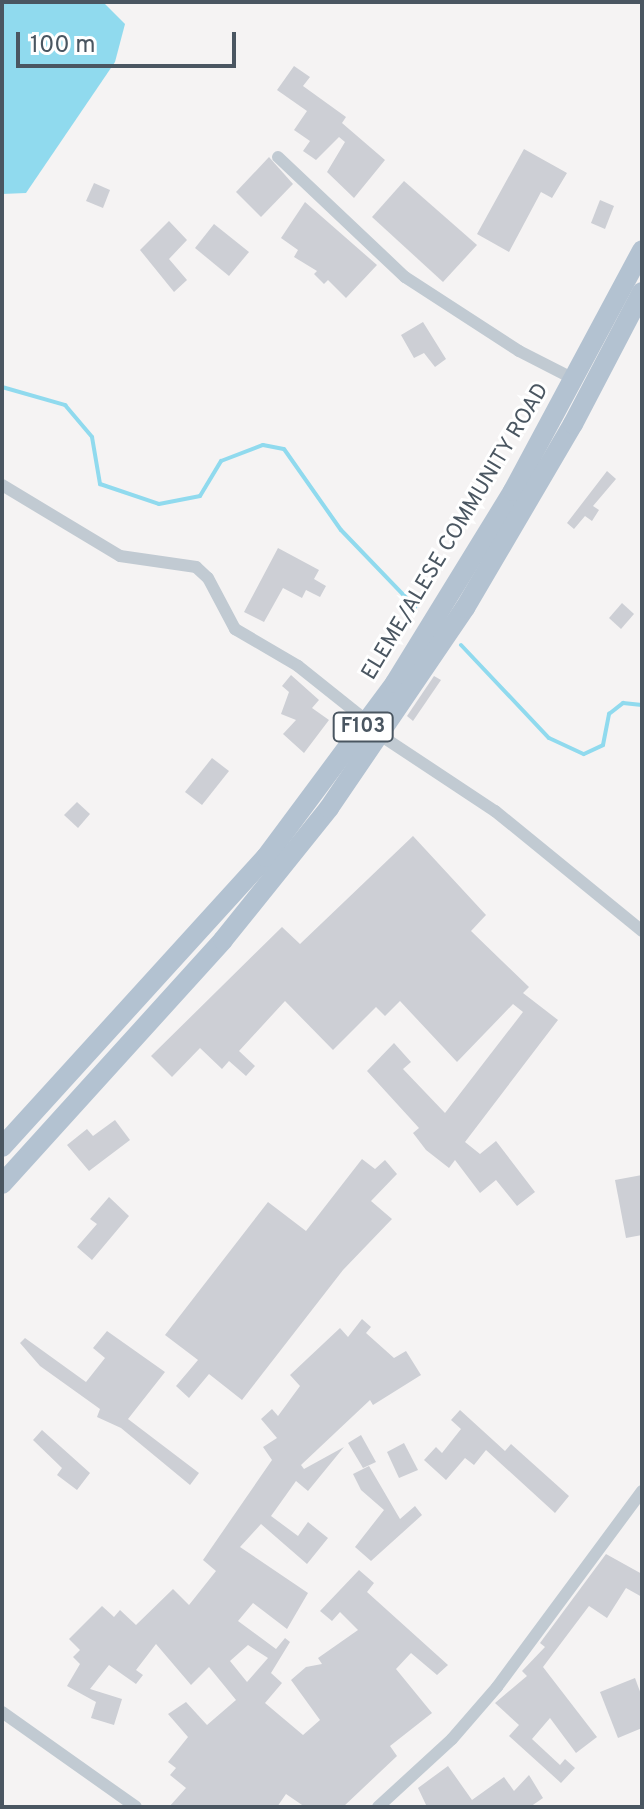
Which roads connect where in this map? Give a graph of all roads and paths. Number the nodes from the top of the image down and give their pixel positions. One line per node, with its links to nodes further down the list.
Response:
1 (278, 157): 4 (street)
2 (642, 250): 4 (main road, ELEME/ALESE COMMUNITY ROAD / F103)
3 (642, 292): 6 (main road, ELEME/ALESE COMMUNITY ROAD / F103)
4 (576, 380): 6 (main road, ELEME/ALESE COMMUNITY ROAD / F103)
5 (2, 485): 6 (street)
6 (374, 728): 7 (street); 8 (main road, ELEME/ALESE COMMUNITY ROAD / F103); 9 (main road, ELEME/ALESE COMMUNITY ROAD / F103)
7 (642, 931)
8 (2, 1147)
9 (2, 1184)
10 (642, 1491): 13 (street)
11 (2, 1712): 12 (street)
12 (136, 1807)
13 (378, 1807)

